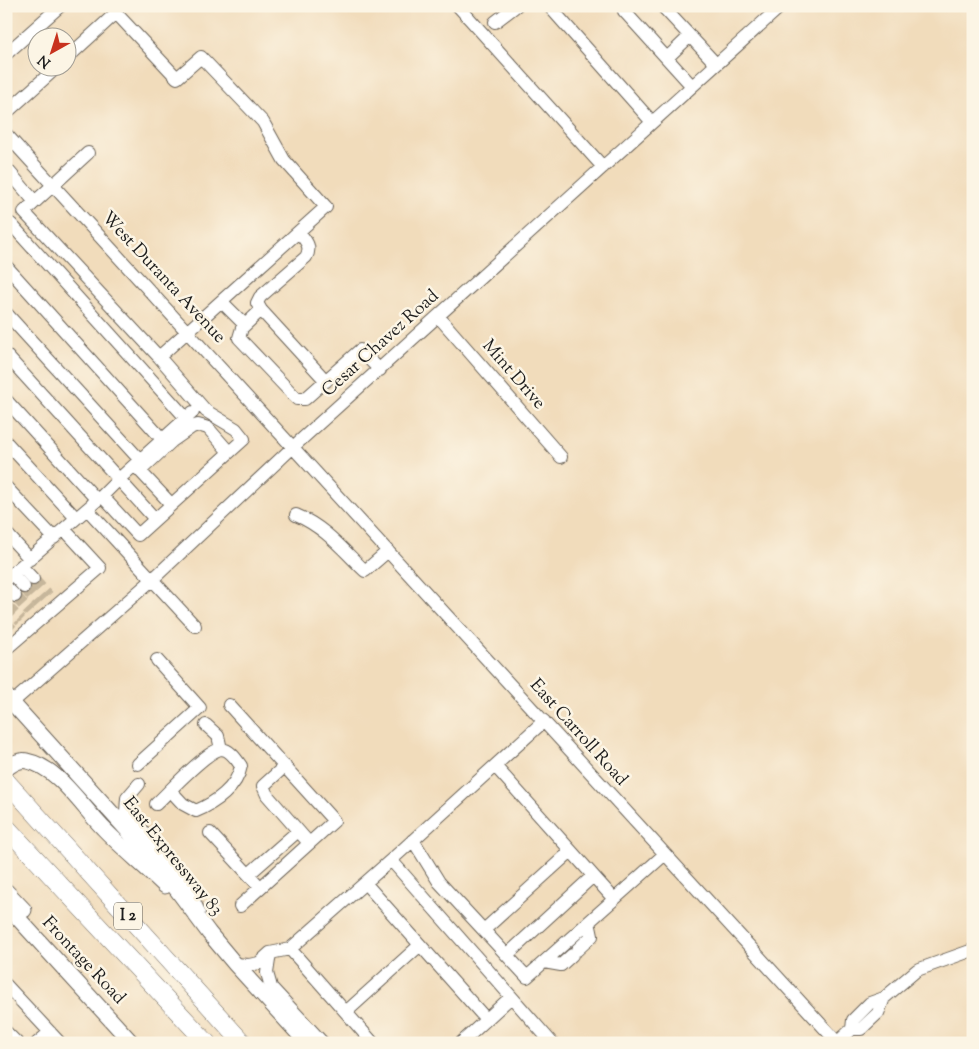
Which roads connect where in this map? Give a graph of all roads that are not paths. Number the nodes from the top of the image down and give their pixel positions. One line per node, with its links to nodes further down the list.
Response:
1 (60, 6): 12 (street)
2 (458, 6): 21 (street)
3 (516, 6): 9 (street)
4 (549, 6): 18 (street)
5 (624, 6): 13 (street)
6 (662, 6): 10 (street)
7 (780, 6): 14 (street, Cesar Chavez Road)
8 (120, 10): 11 (street); 27 (street)
9 (495, 22)
10 (690, 36): 13 (street); 14 (street)
11 (78, 48)
12 (6, 54)
13 (666, 58): 16 (street)
14 (716, 64): 16 (street, Cesar Chavez Road)
15 (45, 78): 17 (street)
16 (692, 86): 18 (street, Cesar Chavez Road)
17 (6, 113)
18 (652, 122): 21 (street, Cesar Chavez Road)
19 (6, 134): 23 (street, West Duranta Avenue)
20 (88, 153): 23 (street)
21 (603, 167): 32 (street, Cesar Chavez Road)
22 (6, 168): 24 (street)
23 (53, 185): 24 (street); 34 (street, West Duranta Avenue)
24 (35, 202): 25 (street)
25 (24, 212): 26 (street); 36 (street)
26 (8, 226): 41 (street)
27 (299, 232): 29 (street); 30 (street)
28 (6, 266): 42 (street)
29 (222, 302): 33 (street); 34 (street)
30 (261, 310): 33 (street); 38 (street)
31 (6, 313): 47 (street)
32 (438, 316): 37 (street, Cesar Chavez Road); 46 (street, Mint Drive)
33 (245, 325): 38 (street)
34 (188, 332): 36 (street); 44 (street, West Duranta Avenue)
35 (6, 355): 48 (street)
36 (159, 357): 40 (street)
37 (380, 370): 38 (street); 44 (street, Cesar Chavez Road)
38 (326, 381)
39 (6, 400): 50 (street)
40 (200, 405): 41 (street); 45 (street)
41 (186, 418): 42 (street)
42 (162, 439): 47 (street)
43 (6, 442): 54 (street)
44 (293, 447): 59 (street, East Carroll Road); 61 (street, Cesar Chavez Road)
45 (229, 452): 47 (street); 51 (street)
46 (560, 457)
47 (138, 465): 48 (street); 51 (street)
48 (119, 479): 50 (street); 55 (street)
49 (6, 487): 58 (street)
50 (100, 498): 52 (street); 55 (street)
51 (171, 504): 55 (street)
52 (87, 509): 54 (street); 61 (street)
53 (296, 515): 59 (street)
54 (76, 518): 56 (street)
55 (155, 519)
56 (64, 529): 58 (street); 63 (street)
57 (6, 533): 60 (street)
58 (54, 538): 60 (street)
59 (388, 551): 67 (street, East Carroll Road)
60 (16, 578)
61 (153, 579): 62 (street); 65 (street, Cesar Chavez Road)
62 (195, 626)
63 (6, 649)
64 (157, 660): 70 (street)
65 (8, 702): 96 (main road, East Expressway 83)
66 (229, 705): 71 (street)
67 (544, 721): 72 (street); 84 (street, East Carroll Road)
68 (206, 725): 69 (street)
69 (220, 749): 76 (street); 76 (street)
70 (138, 764)
71 (285, 766): 79 (street); 82 (street)
72 (495, 766): 81 (street); 83 (street)
73 (6, 769): 96 (main road)
74 (139, 784): 96 (street)
75 (10, 785): 116 (highway, I 2)
76 (171, 791): 77 (street)
77 (156, 804)
78 (6, 826): 115 (highway, I 2)
79 (298, 831): 82 (street); 86 (street)
80 (210, 833): 86 (street)
81 (414, 840): 85 (street); 95 (street)
82 (309, 843): 89 (street)
83 (571, 851): 87 (street); 95 (street)
84 (665, 854): 91 (street); 122 (street, East Carroll Road)
85 (391, 860): 88 (street); 106 (street)
86 (249, 874): 89 (street)
87 (593, 876): 91 (street); 101 (street)
88 (365, 883): 97 (street); 98 (street)
89 (260, 887): 93 (street)
90 (6, 891): 103 (main road)
91 (614, 899): 94 (street)
92 (6, 905): 103 (main road, Frontage Road)
93 (240, 906)
94 (589, 922): 102 (street); 102 (street)
95 (484, 930): 101 (street)
96 (209, 933): 104 (main road, East Expressway 83)
97 (419, 946): 107 (street); 108 (street)
98 (290, 949): 100 (street); 107 (street)
99 (973, 950): 122 (street)
100 (270, 952): 104 (street); 118 (street)
101 (507, 955): 102 (street)
102 (544, 962)
103 (60, 964): 114 (main road, Frontage Road)
104 (235, 964): 117 (main road, East Expressway 83)
105 (6, 985): 110 (street)
106 (511, 997): 108 (street); 121 (street)
107 (346, 1012): 119 (street)
108 (486, 1019): 120 (street)
109 (6, 1032): 111 (street)
110 (50, 1032): 112 (street); 113 (street)
111 (17, 1043)
112 (37, 1043)
113 (60, 1043)
114 (132, 1043)
115 (207, 1043)
116 (244, 1043)
117 (307, 1043)
118 (323, 1043)
119 (373, 1043)
120 (461, 1043)
121 (552, 1043)
122 (837, 1043)

